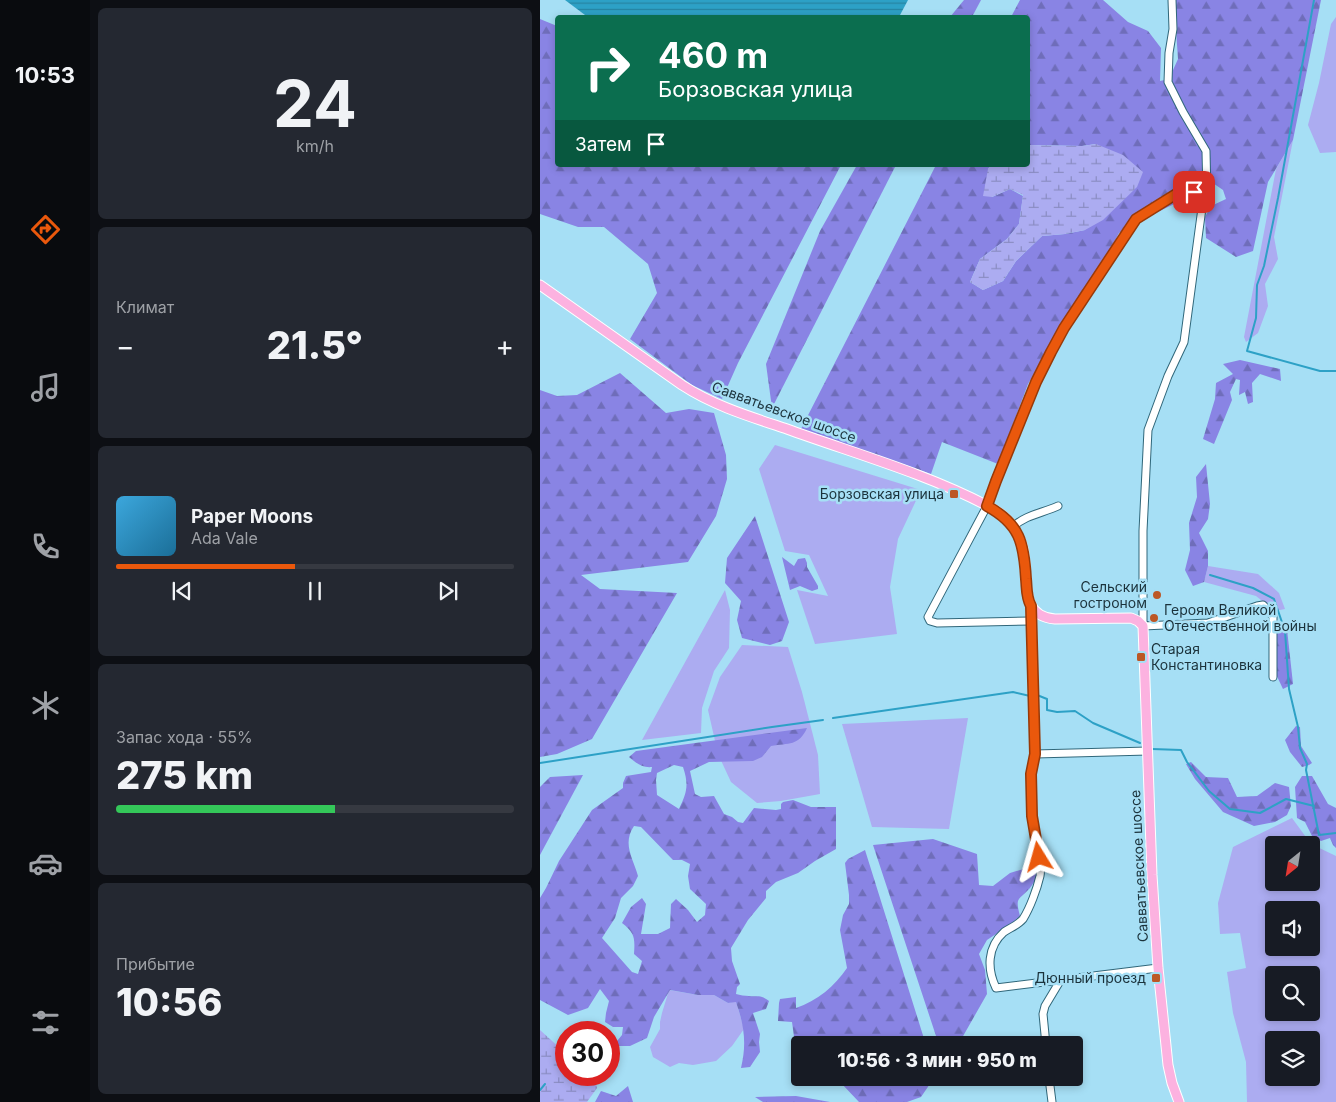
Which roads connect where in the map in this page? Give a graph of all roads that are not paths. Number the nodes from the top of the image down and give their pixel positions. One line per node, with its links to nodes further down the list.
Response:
1 (1172, 0): 2 (street)
2 (1202, 208): 4 (street); 9 (street)
3 (540, 285): 4 (main road, Савватьевское шоссе)
4 (987, 506): 6 (main road, Савватьевское шоссе); 8 (street)
5 (1058, 506): 6 (street)
6 (1013, 528): 7 (main road)
7 (1031, 606): 8 (street); 9 (main road)
8 (1030, 621): 12 (street)
9 (1143, 626): 10 (street); 11 (main road, Савватьевское шоссе)
10 (1272, 677)
11 (1148, 751): 12 (street); 13 (main road, Савватьевское шоссе)
12 (1035, 754): 14 (street)
13 (1158, 968): 14 (street); 18 (main road, Савватьевское шоссе)
14 (1060, 981): 15 (street)
15 (1045, 1036)
16 (1050, 1086): 17 (street)
17 (1052, 1102)
18 (1179, 1102)

